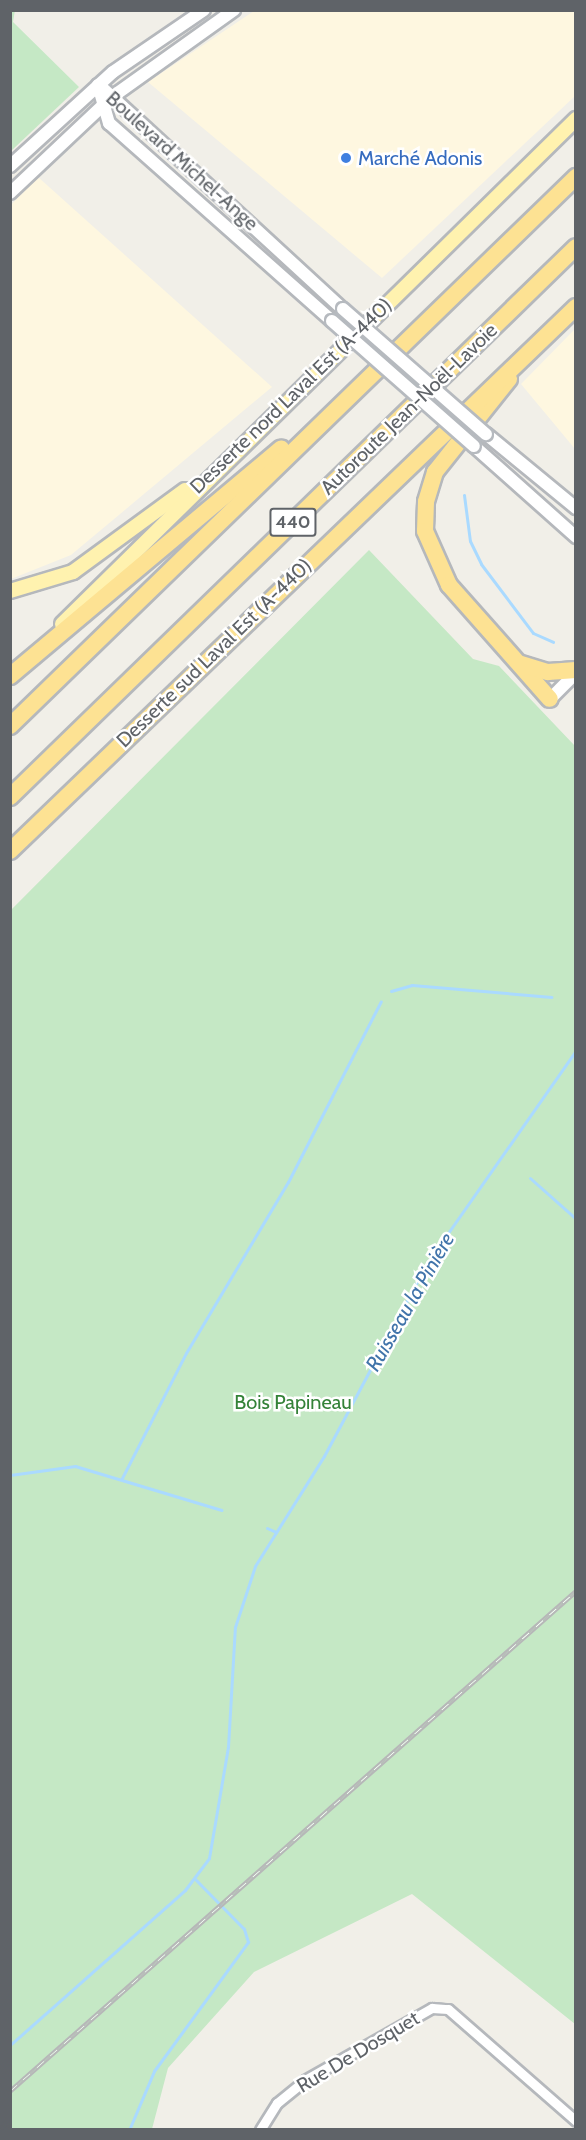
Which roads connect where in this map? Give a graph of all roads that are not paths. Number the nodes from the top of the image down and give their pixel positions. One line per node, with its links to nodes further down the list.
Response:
1 (204, 10): 3 (street)
2 (234, 10): 4 (street)
3 (98, 85): 4 (street, Boulevard Michel-Ange); 6 (street)
4 (108, 100): 8 (street); 14 (street, Boulevard Michel-Ange, bridge); 15 (street, Boulevard Michel-Ange, bridge)
5 (576, 119): 13 (main road, Desserte nord Laval Est (A-440))
6 (10, 166)
7 (576, 177): 11 (highway, 440)
8 (10, 193)
9 (576, 247): 22 (highway, Autoroute Jean-Noël-Lavoie / 440)
10 (576, 307): 12 (highway, Desserte sud Laval Est (A-440))
11 (398, 350): 19 (highway); 21 (highway, 440)
12 (530, 351): 17 (highway); 23 (highway, Desserte sud Laval Est (A-440))
13 (225, 459): 16 (main road); 19 (main road, Desserte nord Laval Est (A-440))
14 (576, 508)
15 (576, 537)
16 (10, 591)
17 (518, 663): 18 (highway); 20 (highway)
18 (576, 672): 20 (street)
19 (10, 676)
20 (550, 699)
21 (10, 726)
22 (10, 797)
23 (10, 851)
24 (576, 2121): 25 (street, Rue De Dosquet)
25 (260, 2130)

